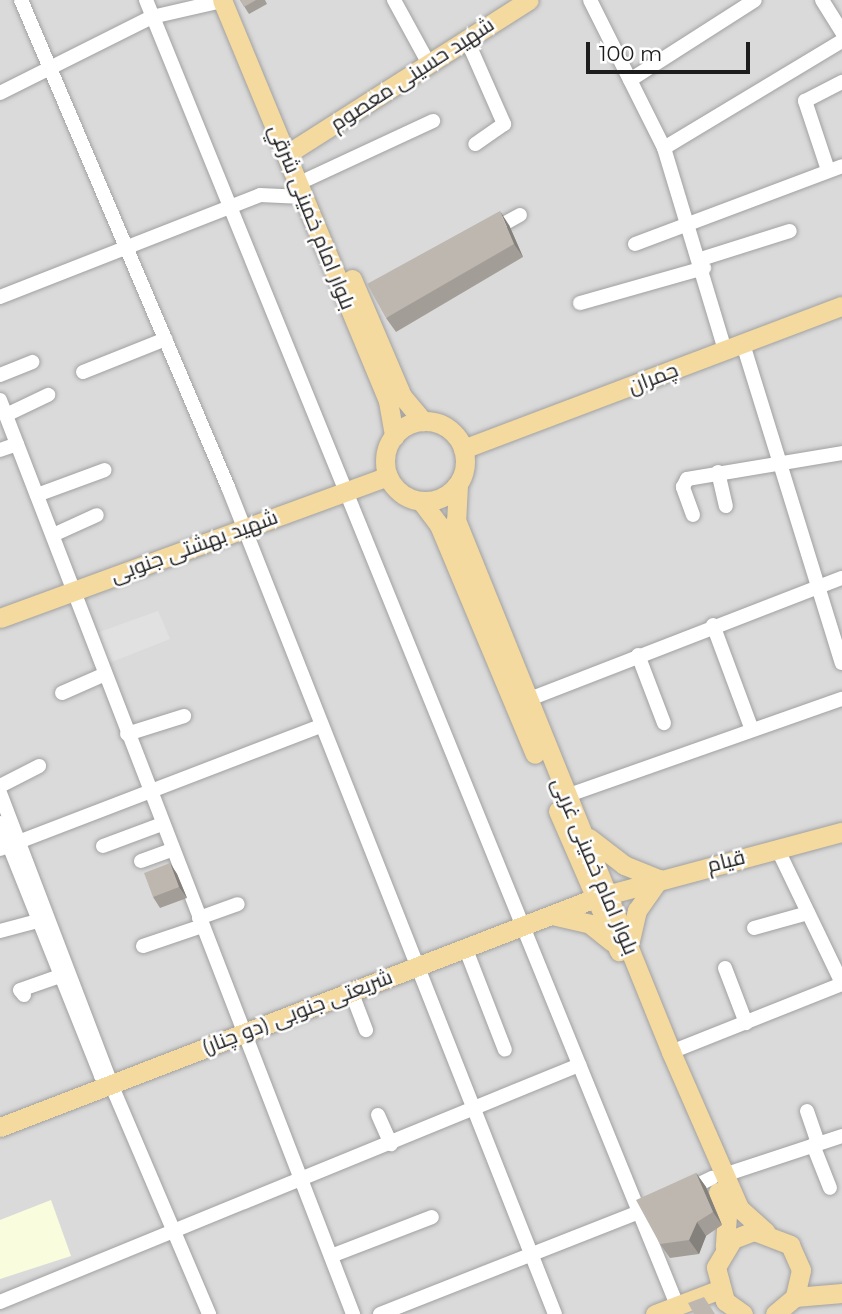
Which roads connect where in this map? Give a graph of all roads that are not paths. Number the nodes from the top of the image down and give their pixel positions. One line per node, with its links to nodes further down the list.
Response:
1 (21, 0): 16 (street)
2 (146, 0): 11 (street)
3 (222, 0): 11 (street); 25 (main road, بلوار امام خمینی شرقي)
4 (234, 0): 23 (main road, بلوار امام خمینی شرقي)
5 (394, 0): 15 (street)
6 (529, 0): 10 (main road, شهید حسینی معصوم)
7 (590, 0): 17 (street)
8 (822, 0): 12 (street)
9 (749, 1): 17 (street)
10 (505, 6): 13 (main road, شهید حسینی معصوم)
11 (152, 17): 16 (street); 26 (street)
12 (842, 32)
13 (467, 40): 15 (main road, شهید حسینی معصوم); 21 (street)
14 (842, 41): 22 (street)
15 (429, 64): 23 (main road, شهید حسینی معصوم)
16 (49, 66): 19 (street); 32 (street)
17 (630, 79): 22 (street)
18 (842, 82): 24 (street)
19 (0, 93)
20 (433, 121): 25 (street)
21 (475, 144)
22 (664, 148): 28 (street)
23 (295, 149): 25 (main road, بلوار امام خمینی شرقي)
24 (835, 168): 28 (street)
25 (306, 188): 26 (street); 45 (main road, بلوار امام خمینی شرقي); 46 (main road, بلوار امام خمینی شرقي)
26 (227, 208): 32 (street); 56 (street)
27 (520, 215): 30 (street)
28 (691, 221): 31 (street); 33 (street)
29 (790, 231): 33 (street)
30 (472, 242)
31 (635, 244)
32 (126, 245): 34 (street); 37 (street)
33 (702, 264): 35 (street); 38 (street)
34 (0, 297)
35 (580, 303)
36 (842, 306): 38 (main road, چمران)
37 (166, 339): 40 (street); 62 (street)
38 (734, 347): 48 (main road, چمران); 51 (street)
39 (33, 362): 41 (street)
40 (83, 372)
41 (0, 375)
42 (48, 395): 44 (street)
43 (0, 400): 44 (street)
44 (6, 415): 47 (street)
45 (423, 421): 46 (main road); 48 (main road)
46 (394, 436): 54 (main road)
47 (17, 444): 49 (street); 57 (street)
48 (463, 449): 55 (main road)
49 (0, 450)
50 (842, 453): 51 (street)
51 (784, 460): 53 (street); 65 (street)
52 (105, 471): 57 (street)
53 (718, 472): 59 (street); 60 (street)
54 (388, 476): 56 (main road, شهید بهشتی جنوبی); 58 (main road)
55 (458, 485): 58 (main road); 75 (main road, بلوار امام خمینی غربی)
56 (345, 491): 62 (main road, شهید بهشتی جنوبی); 102 (street)
57 (37, 495): 63 (street)
58 (421, 501): 96 (main road, بلوار امام خمینی غربی)
59 (726, 506)
60 (693, 515)
61 (97, 516): 63 (street)
62 (242, 528): 66 (main road, شهید بهشتی جنوبی); 78 (street)
63 (53, 535): 66 (street)
64 (842, 578): 65 (street)
65 (817, 583): 68 (street); 69 (street)
66 (73, 591): 67 (main road, شهید بهشتی جنوبی); 72 (street)
67 (0, 618)
68 (713, 625): 70 (street); 79 (street)
69 (837, 630): 71 (street)
70 (638, 655): 75 (street); 77 (street)
71 (842, 663)
72 (105, 674): 73 (street); 80 (street)
73 (62, 693)
74 (842, 699): 79 (street)
75 (527, 700): 85 (main road, بلوار امام خمینی غربی)
76 (184, 716): 80 (street)
77 (664, 723)
78 (321, 726): 84 (street); 108 (street)
79 (752, 730): 85 (street)
80 (127, 734): 84 (street)
81 (39, 766): 82 (street)
82 (0, 786)
83 (0, 793): 90 (street)
84 (150, 795): 87 (street); 90 (street)
85 (566, 796): 88 (main road, بلوار امام خمینی غربی)
86 (0, 823): 90 (street)
87 (162, 824): 91 (street); 93 (street)
88 (580, 830): 95 (main road); 96 (main road, بلوار امام خمینی غربی)
89 (842, 832): 92 (main road, قیام)
90 (10, 845): 100 (street); 120 (street)
91 (103, 846)
92 (777, 848): 95 (main road, قیام); 98 (street)
93 (172, 850): 94 (street); 101 (street)
94 (141, 861)
95 (659, 879): 96 (main road, قیام); 107 (main road)
96 (603, 896): 99 (main road, شریعتی جنوبی (دو چنار)); 107 (main road, بلوار امام خمینی غربی)
97 (237, 904): 101 (street)
98 (808, 912): 103 (street); 111 (street)
99 (552, 915): 102 (main road, شریعتی جنوبی (دو چنار)); 107 (main road)
100 (37, 921): 104 (street); 110 (street)
101 (200, 922): 105 (street); 116 (street)
102 (522, 925): 106 (main road, شریعتی جنوبی (دو چنار)); 119 (street)
103 (754, 928)
104 (0, 931)
105 (143, 946)
106 (465, 947): 108 (main road, شریعتی جنوبی (دو چنار)); 117 (street)
107 (624, 948): 118 (main road, بلوار امام خمینی غربی); 128 (main road, بلوار امام خمینی غربی)
108 (416, 966): 112 (main road, شریعتی جنوبی (دو چنار)); 121 (street)
109 (725, 968): 114 (street)
110 (60, 976): 113 (street); 120 (street)
111 (842, 983): 114 (street)
112 (351, 991): 115 (street); 116 (main road, شریعتی جنوبی (دو چنار))
113 (24, 995)
114 (746, 1023): 118 (street)
115 (366, 1030)
116 (244, 1033): 120 (main road, شریعتی جنوبی (دو چنار)); 129 (street)
117 (505, 1050)
118 (671, 1052): 128 (main road, بلوار امام خمینی غربی)
119 (579, 1065): 121 (street); 131 (street)
120 (111, 1084): 124 (main road, شریعتی جنوبی (دو چنار)); 133 (street)
121 (474, 1110): 126 (street); 137 (street)
122 (807, 1111): 127 (street)
123 (377, 1115): 126 (street)
124 (0, 1127)
125 (842, 1136): 127 (street)
126 (391, 1144): 129 (street)
127 (816, 1144): 128 (street); 130 (street)
128 (718, 1177): 131 (street); 134 (main road, بلوار امام خمینی غربی); 135 (main road, بلوار امام خمینی غربی)
129 (302, 1180): 133 (street); 136 (street)
130 (830, 1188)
131 (639, 1213): 137 (street); 141 (street)
132 (432, 1217): 136 (street)
133 (174, 1231): 140 (street); 143 (street)
134 (766, 1231): 135 (main road); 142 (main road, بلوار امام خمینی غربی)
135 (725, 1247): 138 (main road, بلوار امام خمینی غربی)
136 (331, 1256): 144 (street)
137 (532, 1256): 145 (street); 146 (street)
138 (718, 1290): 141 (main road); 148 (main road)
139 (842, 1293): 142 (main road)
140 (2, 1304)
141 (677, 1306): 147 (main road)
142 (786, 1308)
143 (209, 1314)
144 (353, 1314)
145 (380, 1314)
146 (555, 1314)
147 (654, 1314)
148 (743, 1314)

